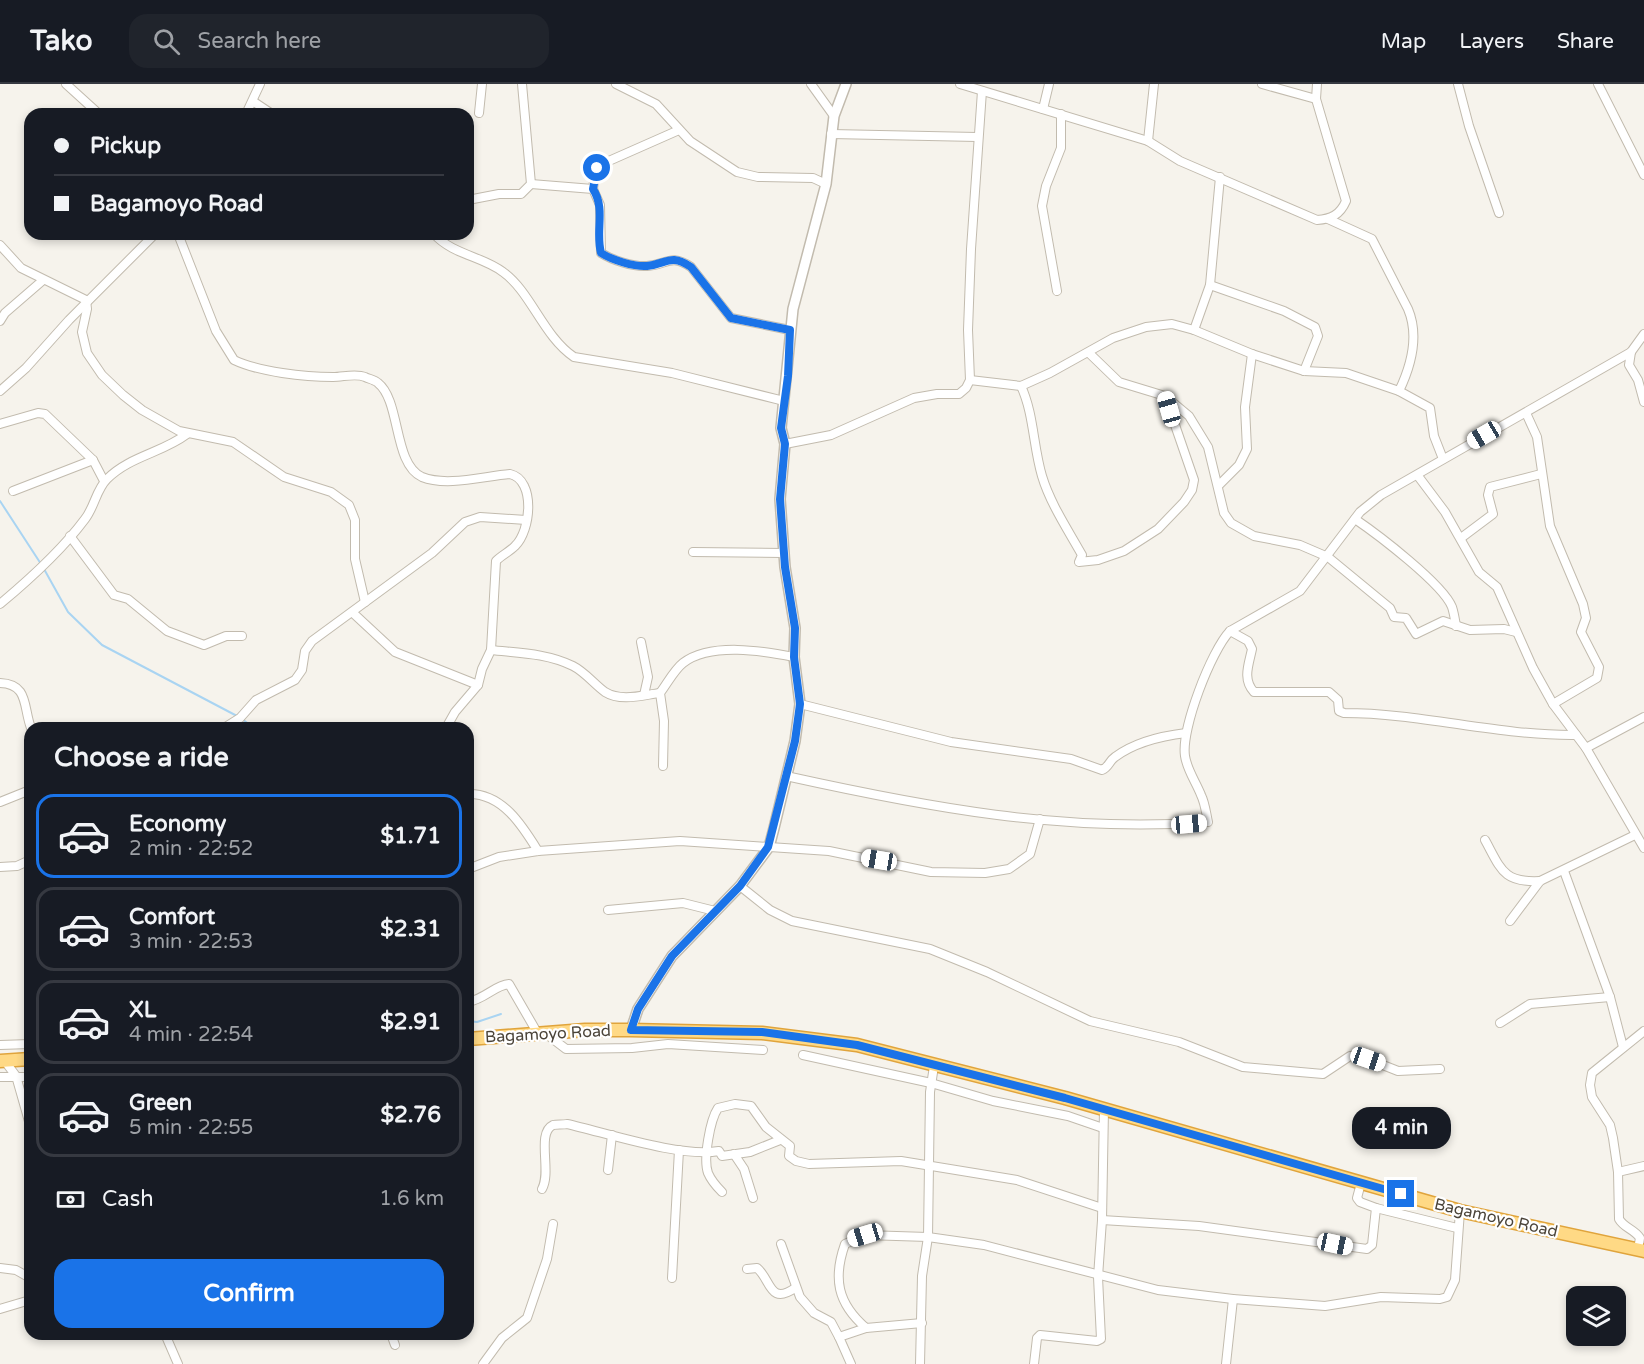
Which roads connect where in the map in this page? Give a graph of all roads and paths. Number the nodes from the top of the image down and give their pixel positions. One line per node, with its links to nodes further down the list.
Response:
1 (66, 84): 18 (street)
2 (260, 84): 17 (street)
3 (482, 84): 22 (street)
4 (522, 84): 32 (street)
5 (616, 84): 25 (street)
6 (811, 84): 24 (street)
7 (846, 84): 24 (street)
8 (960, 84): 15 (street)
9 (1049, 84): 21 (street)
10 (1154, 84): 28 (street)
11 (1262, 84): 16 (street)
12 (1317, 84): 16 (street)
13 (1458, 84): 36 (street)
14 (1598, 84): 29 (street)
15 (982, 91): 21 (street); 27 (street)
16 (1316, 99): 37 (street)
17 (254, 102): 19 (street); 20 (street)
18 (92, 108)
19 (250, 108)
20 (263, 108)
21 (1043, 109): 23 (street)
22 (479, 112)
23 (1061, 114): 28 (street); 44 (street)
24 (834, 116): 26 (street)
25 (679, 130): 33 (street); 34 (street)
26 (831, 134): 27 (street); 33 (street)
27 (977, 137): 54 (street)
28 (1148, 141): 31 (street)
29 (1640, 160): 30 (street)
30 (1644, 175)
31 (1220, 177): 37 (street); 43 (street)
32 (531, 184): 34 (street); 35 (street)
33 (826, 184): 47 (street)
34 (593, 189): 47 (street)
35 (474, 199)
36 (1499, 213)
37 (1328, 219): 56 (street)
38 (148, 240): 45 (street)
39 (180, 240): 73 (street)
40 (442, 240): 59 (street)
41 (0, 245): 42 (street)
42 (42, 281): 45 (street); 46 (street)
43 (1210, 285): 48 (street); 53 (street)
44 (1057, 291)
45 (87, 302): 57 (street); 63 (street)
46 (0, 321)
47 (790, 330): 59 (street)
48 (1194, 330): 51 (street); 52 (street)
49 (1644, 334): 50 (street)
50 (1630, 352): 60 (street); 61 (street)
51 (1089, 353): 55 (street); 58 (street)
52 (1252, 354): 53 (street); 70 (street)
53 (1304, 371): 56 (street)
54 (970, 380): 55 (street); 64 (street)
55 (1021, 386): 58 (street)
56 (1399, 391): 65 (street)
57 (0, 392)
58 (1165, 396): 70 (street)
59 (784, 401): 64 (street)
60 (1644, 402)
61 (1526, 412): 65 (street); 67 (street)
62 (0, 424): 66 (street)
63 (187, 434): 69 (street); 79 (street)
64 (785, 444): 77 (street)
65 (1443, 459): 68 (street)
66 (93, 460): 69 (street); 71 (street)
67 (1541, 474): 75 (street); 94 (street)
68 (1418, 476): 72 (street); 75 (street)
69 (104, 481): 74 (street)
70 (1219, 485): 78 (street)
71 (13, 490)
72 (1355, 519): 78 (street); 82 (street)
73 (526, 520): 79 (street); 87 (street)
74 (70, 536): 80 (street); 85 (street)
75 (1461, 538): 84 (street)
76 (693, 552): 77 (street)
77 (784, 553): 88 (street)
78 (1328, 557): 82 (street); 83 (street)
79 (365, 602): 81 (street)
80 (0, 604)
81 (353, 613): 90 (street); 97 (street)
82 (1456, 626): 84 (street)
83 (1230, 631): 99 (street); 100 (street)
84 (1516, 632): 94 (street)
85 (242, 636)
86 (641, 642): 92 (street)
87 (491, 650): 90 (street); 92 (street)
88 (794, 657): 91 (street); 93 (street)
89 (0, 683): 96 (street)
90 (478, 685): 98 (street)
91 (660, 693): 92 (street); 102 (street)
92 (644, 695)
93 (800, 704): 99 (street); 103 (street)
94 (1553, 704): 100 (street)
95 (1644, 717): 101 (street)
96 (29, 722)
97 (234, 722)
98 (449, 722)
99 (1186, 733): 107 (street)
100 (1576, 735): 101 (street)
101 (1586, 748): 108 (street)
102 (663, 766)
103 (786, 776): 107 (street); 110 (street)
104 (24, 792): 106 (street)
105 (474, 795): 112 (street)
106 (0, 802)
107 (1041, 819): 110 (street)
108 (1635, 835): 111 (street); 116 (street)
109 (1485, 840): 117 (street)
110 (768, 847): 112 (street); 118 (street)
111 (1644, 848)
112 (538, 851): 115 (street)
113 (24, 863): 114 (street)
114 (0, 867)
115 (474, 867)
116 (1564, 871): 117 (street); 122 (street)
117 (1540, 881): 121 (street)
118 (740, 886): 120 (street); 139 (street)
119 (608, 910): 120 (street)
120 (715, 911): 125 (street)
121 (1510, 921)
122 (1610, 997): 124 (street); 133 (street)
123 (474, 1001): 128 (street)
124 (1500, 1023)
125 (631, 1030): 126 (highway, Bagamoyo Road); 128 (highway, Bagamoyo Road)
126 (666, 1031): 131 (street); 138 (highway, Bagamoyo Road)
127 (1644, 1031): 133 (street)
128 (542, 1034): 129 (highway, Bagamoyo Road); 131 (street)
129 (474, 1039)
130 (24, 1044): 132 (street)
131 (668, 1044): 134 (street)
132 (0, 1045)
133 (1623, 1047): 155 (street)
134 (762, 1050)
135 (803, 1055): 143 (street)
136 (24, 1059): 137 (highway)
137 (2, 1060): 140 (street)
138 (934, 1066): 143 (street); 145 (highway, Bagamoyo Road)
139 (1440, 1069)
140 (16, 1076): 141 (street); 142 (street); 144 (street)
141 (0, 1077)
142 (24, 1077)
143 (931, 1083): 146 (street); 153 (street)
144 (24, 1104)
145 (1104, 1109): 146 (street); 156 (highway, Bagamoyo Road)
146 (1103, 1128): 160 (street)
147 (612, 1135): 149 (street); 154 (street); 157 (street)
148 (780, 1140): 150 (street); 151 (street); 153 (street)
149 (679, 1150): 150 (street); 173 (street)
150 (708, 1153): 151 (street); 158 (street)
151 (734, 1154): 159 (street)
152 (1644, 1166): 155 (street)
153 (928, 1167): 160 (street); 166 (street)
154 (608, 1170)
155 (1618, 1172): 168 (street)
156 (1361, 1183): 161 (street); 162 (highway, Bagamoyo Road)
157 (542, 1189)
158 (722, 1192)
159 (753, 1198)
160 (1102, 1208): 163 (street)
161 (1376, 1208): 163 (street); 165 (street)
162 (1460, 1211): 165 (street); 168 (highway, Bagamoyo Road)
163 (1102, 1220): 172 (street)
164 (553, 1224): 184 (street)
165 (1457, 1228): 175 (street)
166 (928, 1237): 172 (street); 178 (street); 179 (street)
167 (781, 1244): 174 (street)
168 (1641, 1250)
169 (0, 1268): 171 (street)
170 (747, 1269): 174 (street)
171 (24, 1275)
172 (1098, 1277): 175 (street); 189 (street)
173 (672, 1278)
174 (795, 1288): 180 (street)
175 (1233, 1299): 190 (street)
176 (24, 1302): 177 (street)
177 (0, 1310)
178 (922, 1323): 179 (street); 188 (street)
179 (866, 1328): 180 (street)
180 (840, 1337): 187 (street)
181 (168, 1340): 185 (street)
182 (393, 1340): 183 (street)
183 (395, 1346)
184 (490, 1360): 186 (street)
185 (178, 1364)
186 (483, 1364)
187 (851, 1364)
188 (920, 1364)
189 (1034, 1364)
190 (1226, 1364)

